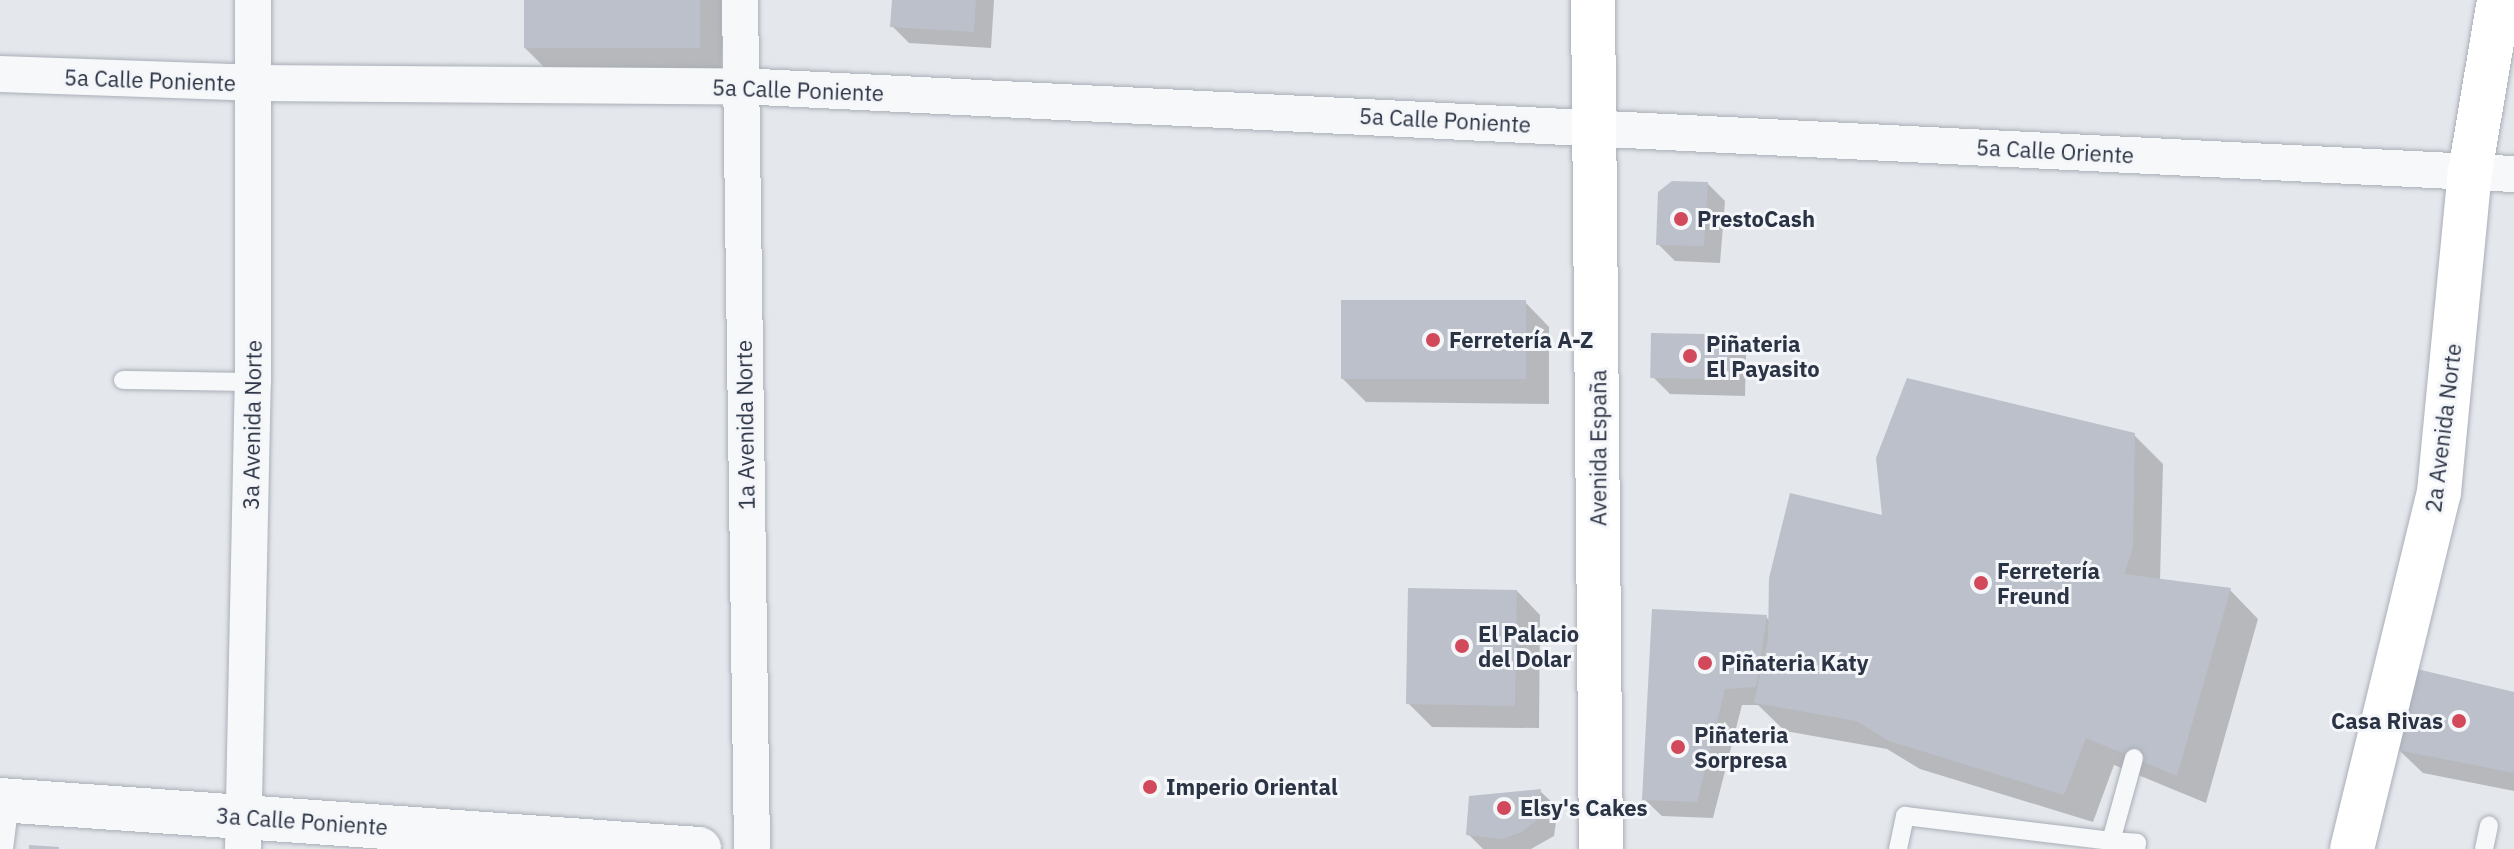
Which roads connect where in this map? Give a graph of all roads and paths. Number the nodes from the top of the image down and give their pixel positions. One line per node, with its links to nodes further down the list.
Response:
1 (253, 0): 6 (street, 3a Avenida Norte)
2 (740, 0): 7 (street, 1a Avenida Norte)
3 (1593, 0): 8 (main road, Avenida España)
4 (2499, 0): 9 (main road, 2a Avenida Norte)
5 (0, 74): 6 (street, 5a Calle Poniente)
6 (253, 83): 7 (street, 5a Calle Poniente); 12 (street, 3a Avenida Norte)
7 (739, 86): 8 (street, 5a Calle Poniente); 20 (street, 1a Avenida Norte)
8 (1595, 128): 9 (street, 5a Calle Oriente); 21 (main road, Avenida España)
9 (2470, 172): 10 (street, 5a Calle Oriente); 24 (main road, 2a Avenida Norte)
10 (2514, 174)
11 (123, 380): 12 (lane)
12 (253, 382): 16 (street, 3a Avenida Norte)
13 (2134, 758): 17 (lane)
14 (5, 800): 16 (street, 3a Calle Poniente); 18 (lane)
15 (2489, 826): 25 (lane)
16 (243, 833): 19 (street, 3a Calle Poniente)
17 (2111, 841): 22 (lane); 23 (lane)
18 (4, 849)
19 (699, 849)
20 (752, 849)
21 (1601, 849)
22 (1898, 849)
23 (2136, 849)
24 (2352, 849)
25 (2484, 849)

